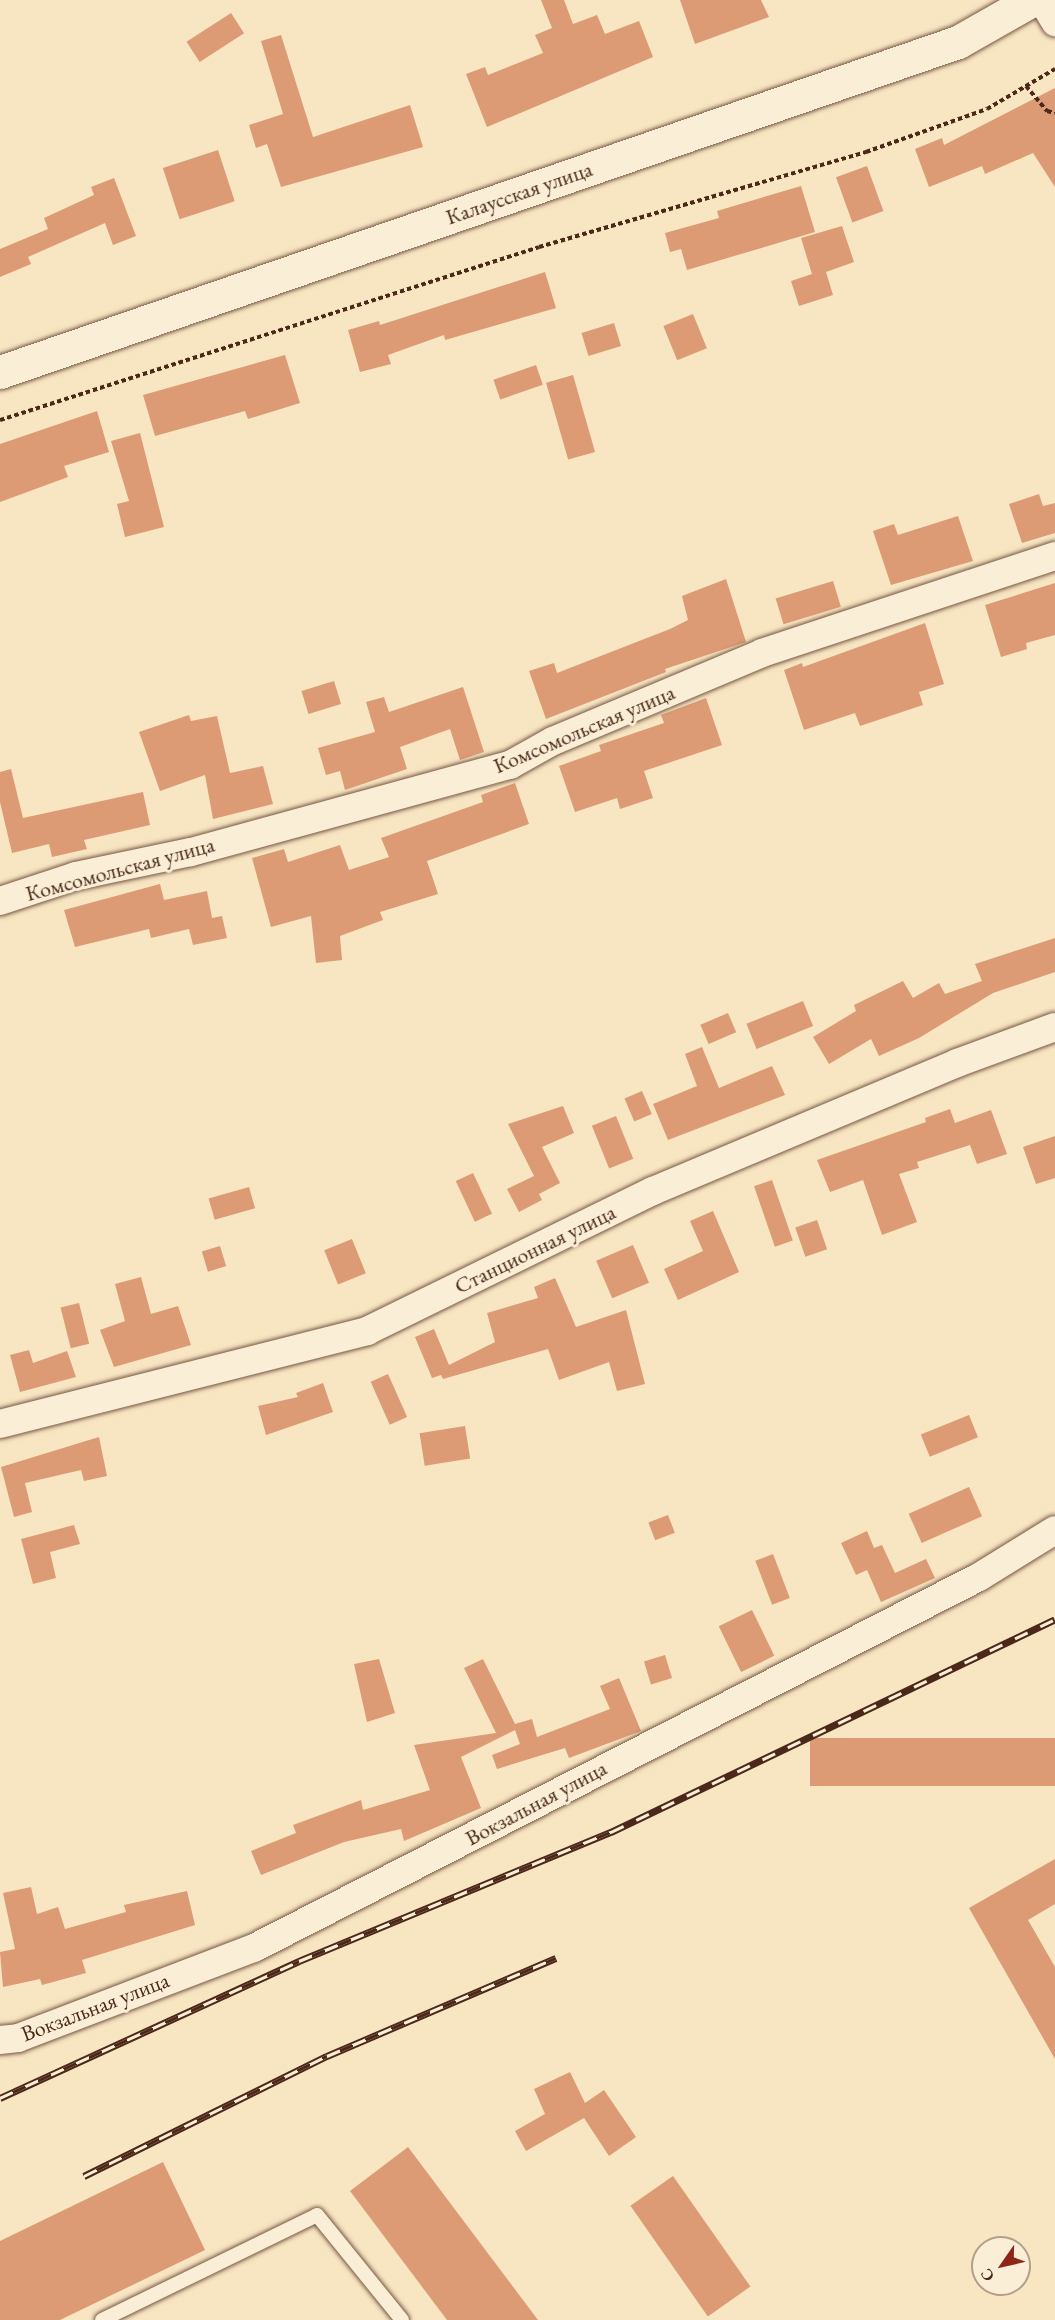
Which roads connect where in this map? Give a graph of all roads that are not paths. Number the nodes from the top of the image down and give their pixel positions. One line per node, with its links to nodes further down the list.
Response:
1 (1032, 0): 4 (street, Калаусская улица)
2 (1042, 0): 3 (street)
3 (1055, 22)
4 (0, 372)
5 (1055, 556): 6 (street, Комсомольская улица)
6 (0, 901)
7 (1055, 1027): 8 (street, Станционная улица)
8 (0, 1424)
9 (1055, 1530): 10 (street, Вокзальная улица)
10 (0, 2040)
11 (102, 2320): 12 (lane)
12 (402, 2320)

